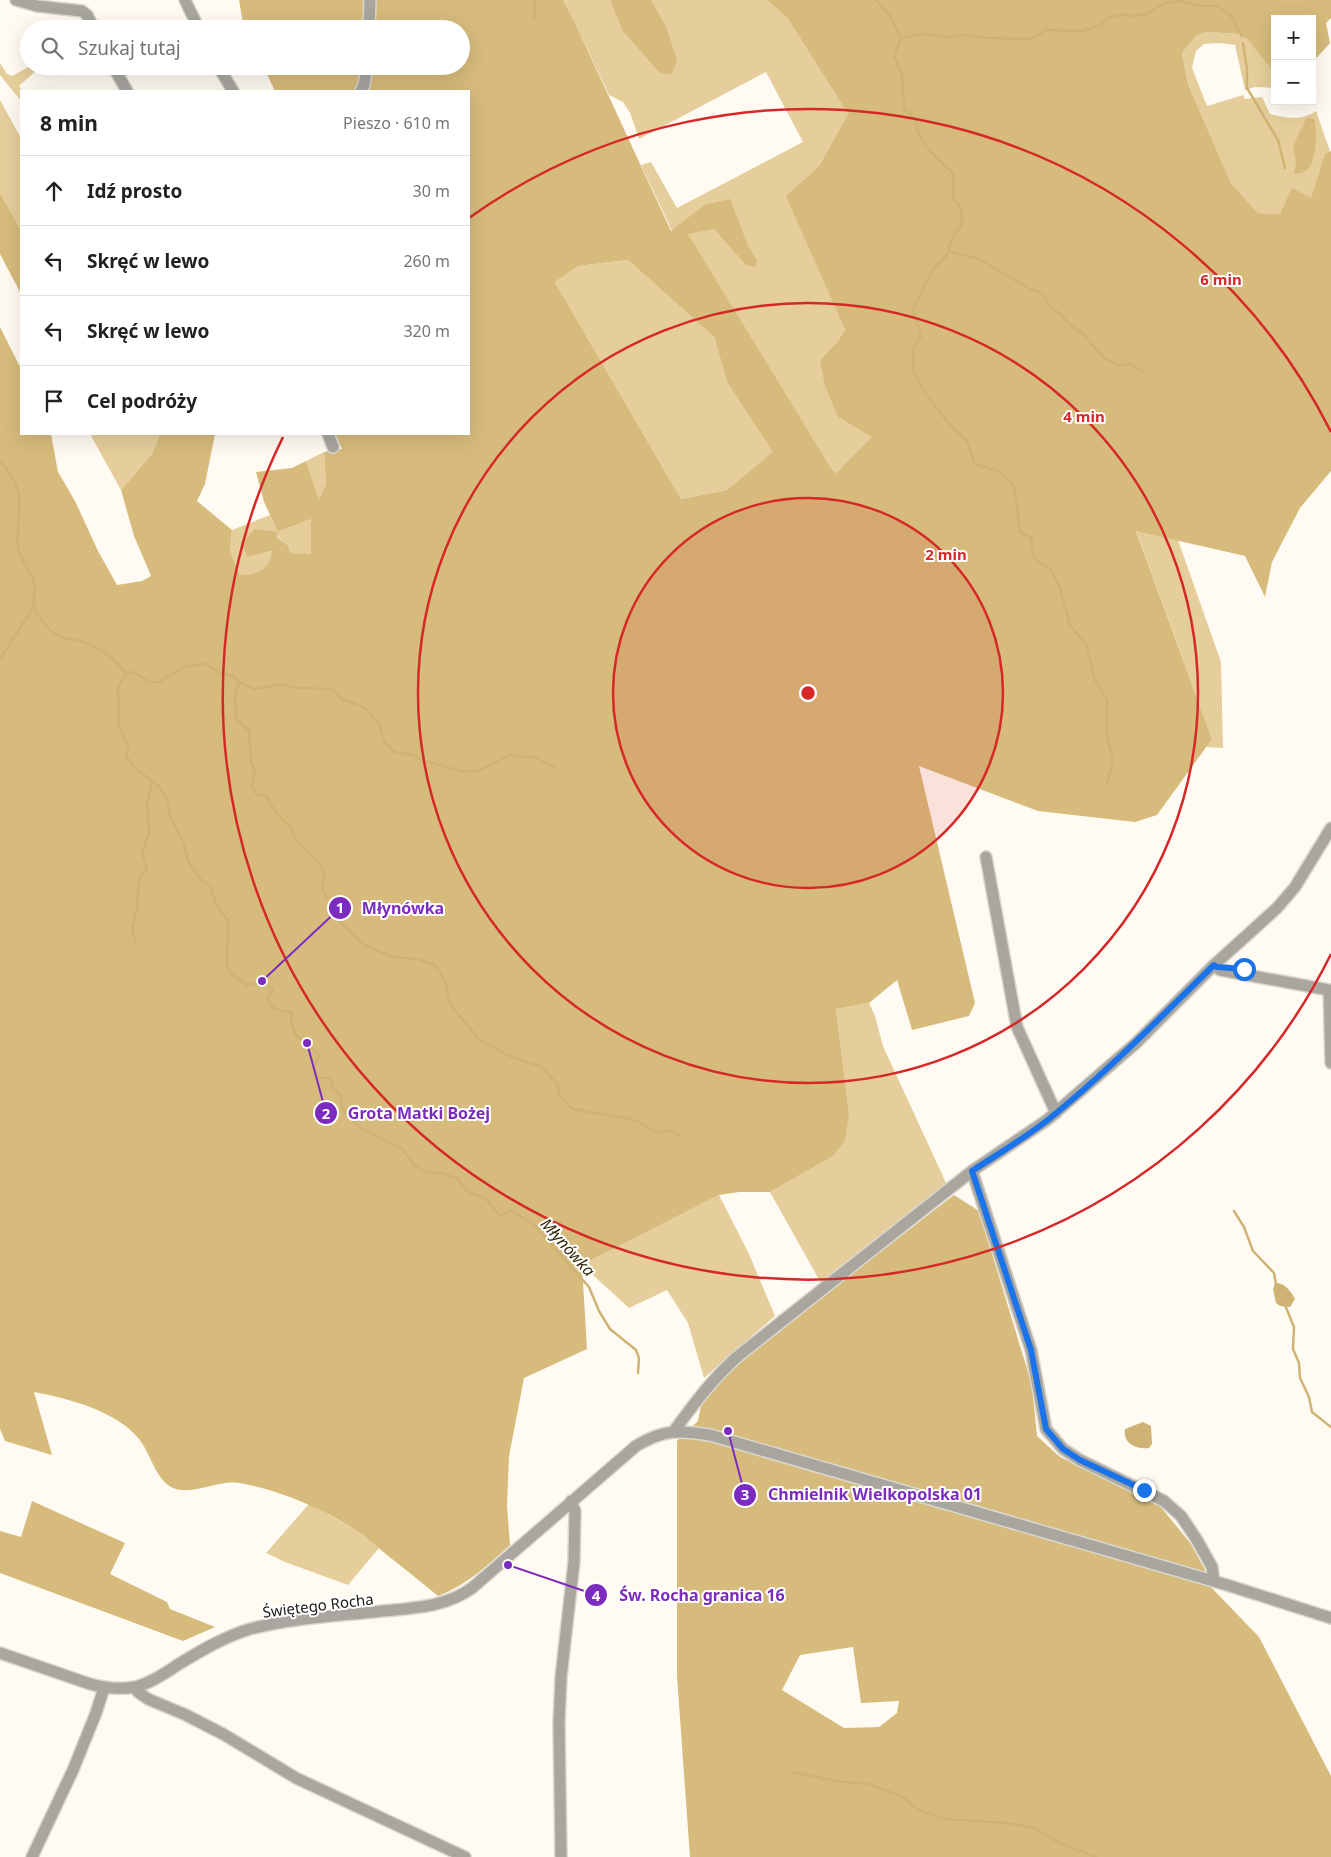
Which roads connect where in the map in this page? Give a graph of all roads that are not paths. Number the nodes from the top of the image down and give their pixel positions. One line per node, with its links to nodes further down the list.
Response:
1 (16, 0): 4 (street)
2 (185, 0): 5 (street)
3 (370, 0): 6 (street)
4 (90, 20)
5 (195, 20)
6 (369, 20)
7 (118, 75): 10 (street)
8 (223, 75): 11 (street)
9 (366, 75): 12 (street)
10 (125, 90)
11 (232, 90)
12 (362, 90)
13 (328, 435): 14 (street)
14 (332, 447)
15 (1331, 828): 17 (street)
16 (986, 857): 20 (street)
17 (1215, 966): 18 (street); 19 (street); 20 (street)
18 (1331, 984)
19 (1331, 1063)
20 (1056, 1113): 21 (street)
21 (972, 1171): 22 (street); 24 (street)
22 (674, 1431): 23 (street, Świętego Rocha); 24 (street)
23 (572, 1501): 27 (street, Świętego Rocha); 31 (street)
24 (1214, 1581): 25 (street)
25 (1331, 1618)
26 (0, 1653): 28 (street, Świętego Rocha)
27 (135, 1687): 28 (street, Świętego Rocha); 30 (street)
28 (104, 1688): 29 (street)
29 (32, 1857)
30 (465, 1857)
31 (561, 1857)

